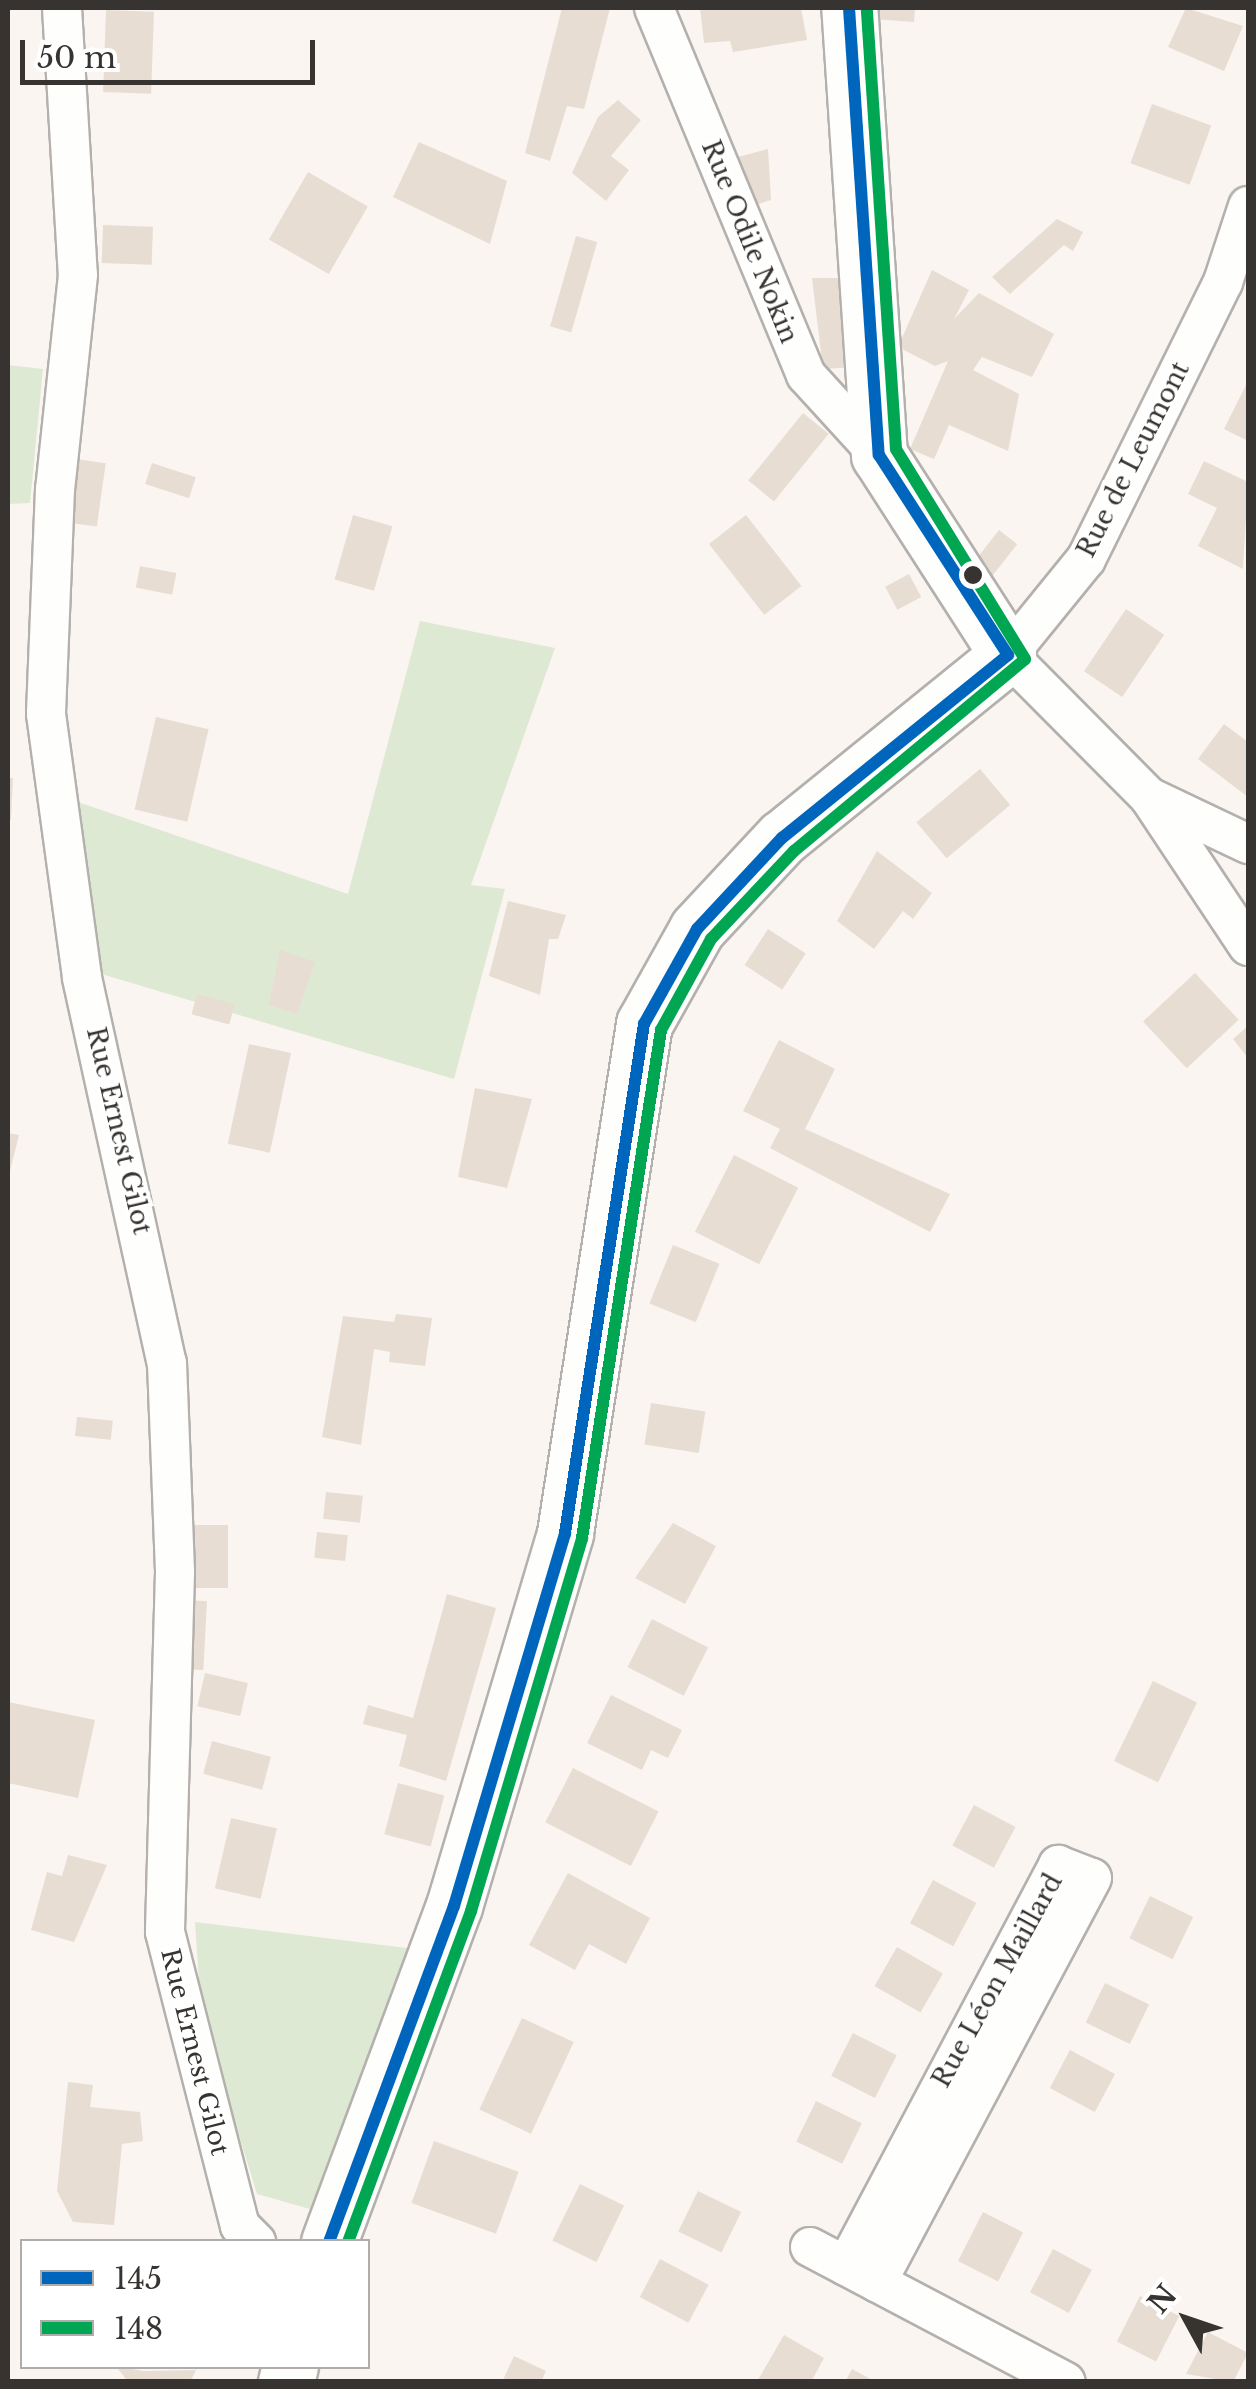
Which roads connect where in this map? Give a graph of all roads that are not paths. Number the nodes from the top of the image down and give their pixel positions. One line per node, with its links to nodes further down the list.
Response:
1 (62, 8): 10 (street, Rue Ernest Gilot)
2 (654, 8): 5 (street, Rue Odile Nokin)
3 (850, 8): 5 (street)
4 (1248, 206): 6 (street, Rue de Leumont)
5 (879, 455): 6 (street)
6 (1008, 655): 7 (street); 11 (street, Rue de Leumont)
7 (1150, 796): 8 (street); 9 (street)
8 (1248, 844)
9 (1248, 946)
10 (253, 2239)
11 (329, 2239)
12 (810, 2247): 13 (street)
13 (861, 2274): 13 (street, Rue Léon Maillard); 14 (street)
14 (1066, 2382)

